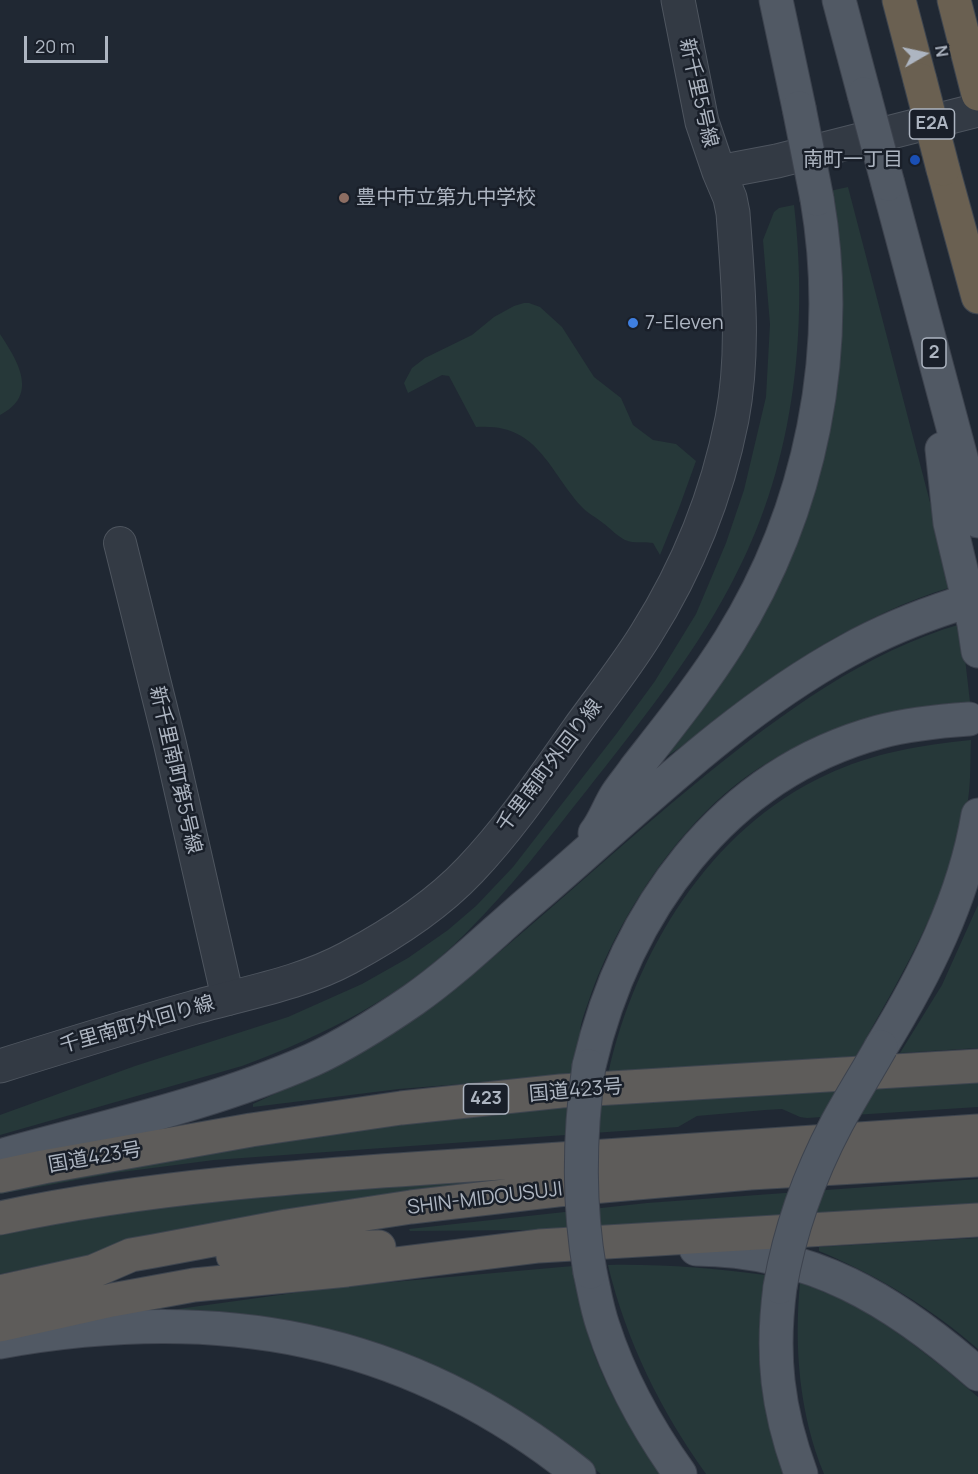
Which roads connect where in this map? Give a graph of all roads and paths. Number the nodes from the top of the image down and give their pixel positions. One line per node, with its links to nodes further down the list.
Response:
1 (678, 0): 8 (street, 新千里5号線)
2 (776, 0): 17 (main road, bridge)
3 (839, 0): 10 (main road, 2, bridge)
4 (899, 0): 9 (highway, E2A, bridge)
5 (954, 0): 6 (highway)
6 (975, 80)
7 (978, 110): 8 (street, 新千里5号線)
8 (718, 172): 18 (street, 千里南町外回り線)
9 (978, 297)
10 (931, 341): 11 (main road, 2); 14 (main road)
11 (978, 521)
12 (120, 543): 18 (street, 新千里南町第5号線)
13 (955, 605): 17 (main road)
14 (978, 651)
15 (969, 719): 37 (main road, bridge)
16 (978, 815): 38 (main road, bridge)
17 (551, 885): 22 (main road)
18 (228, 999): 19 (street, 千里南町外回り線)
19 (0, 1066)
20 (978, 1066): 24 (highway, 国道423号 / 423)
21 (978, 1131): 25 (highway, SHIN-MIDOUSUJI)
22 (0, 1156)
23 (978, 1160): 29 (highway, SHIN-MIDOUSUJI)
24 (0, 1176)
25 (0, 1218)
26 (978, 1220): 27 (highway)
27 (571, 1245): 28 (highway); 33 (main road)
28 (539, 1246): 29 (highway); 31 (highway)
29 (94, 1271): 30 (highway, SHIN-MIDOUSUJI)
30 (0, 1292)
31 (0, 1325)
32 (0, 1342): 34 (main road)
33 (978, 1374)
34 (497, 1418): 35 (main road); 36 (main road)
35 (551, 1474)
36 (579, 1474)
37 (680, 1474)
38 (801, 1474)

